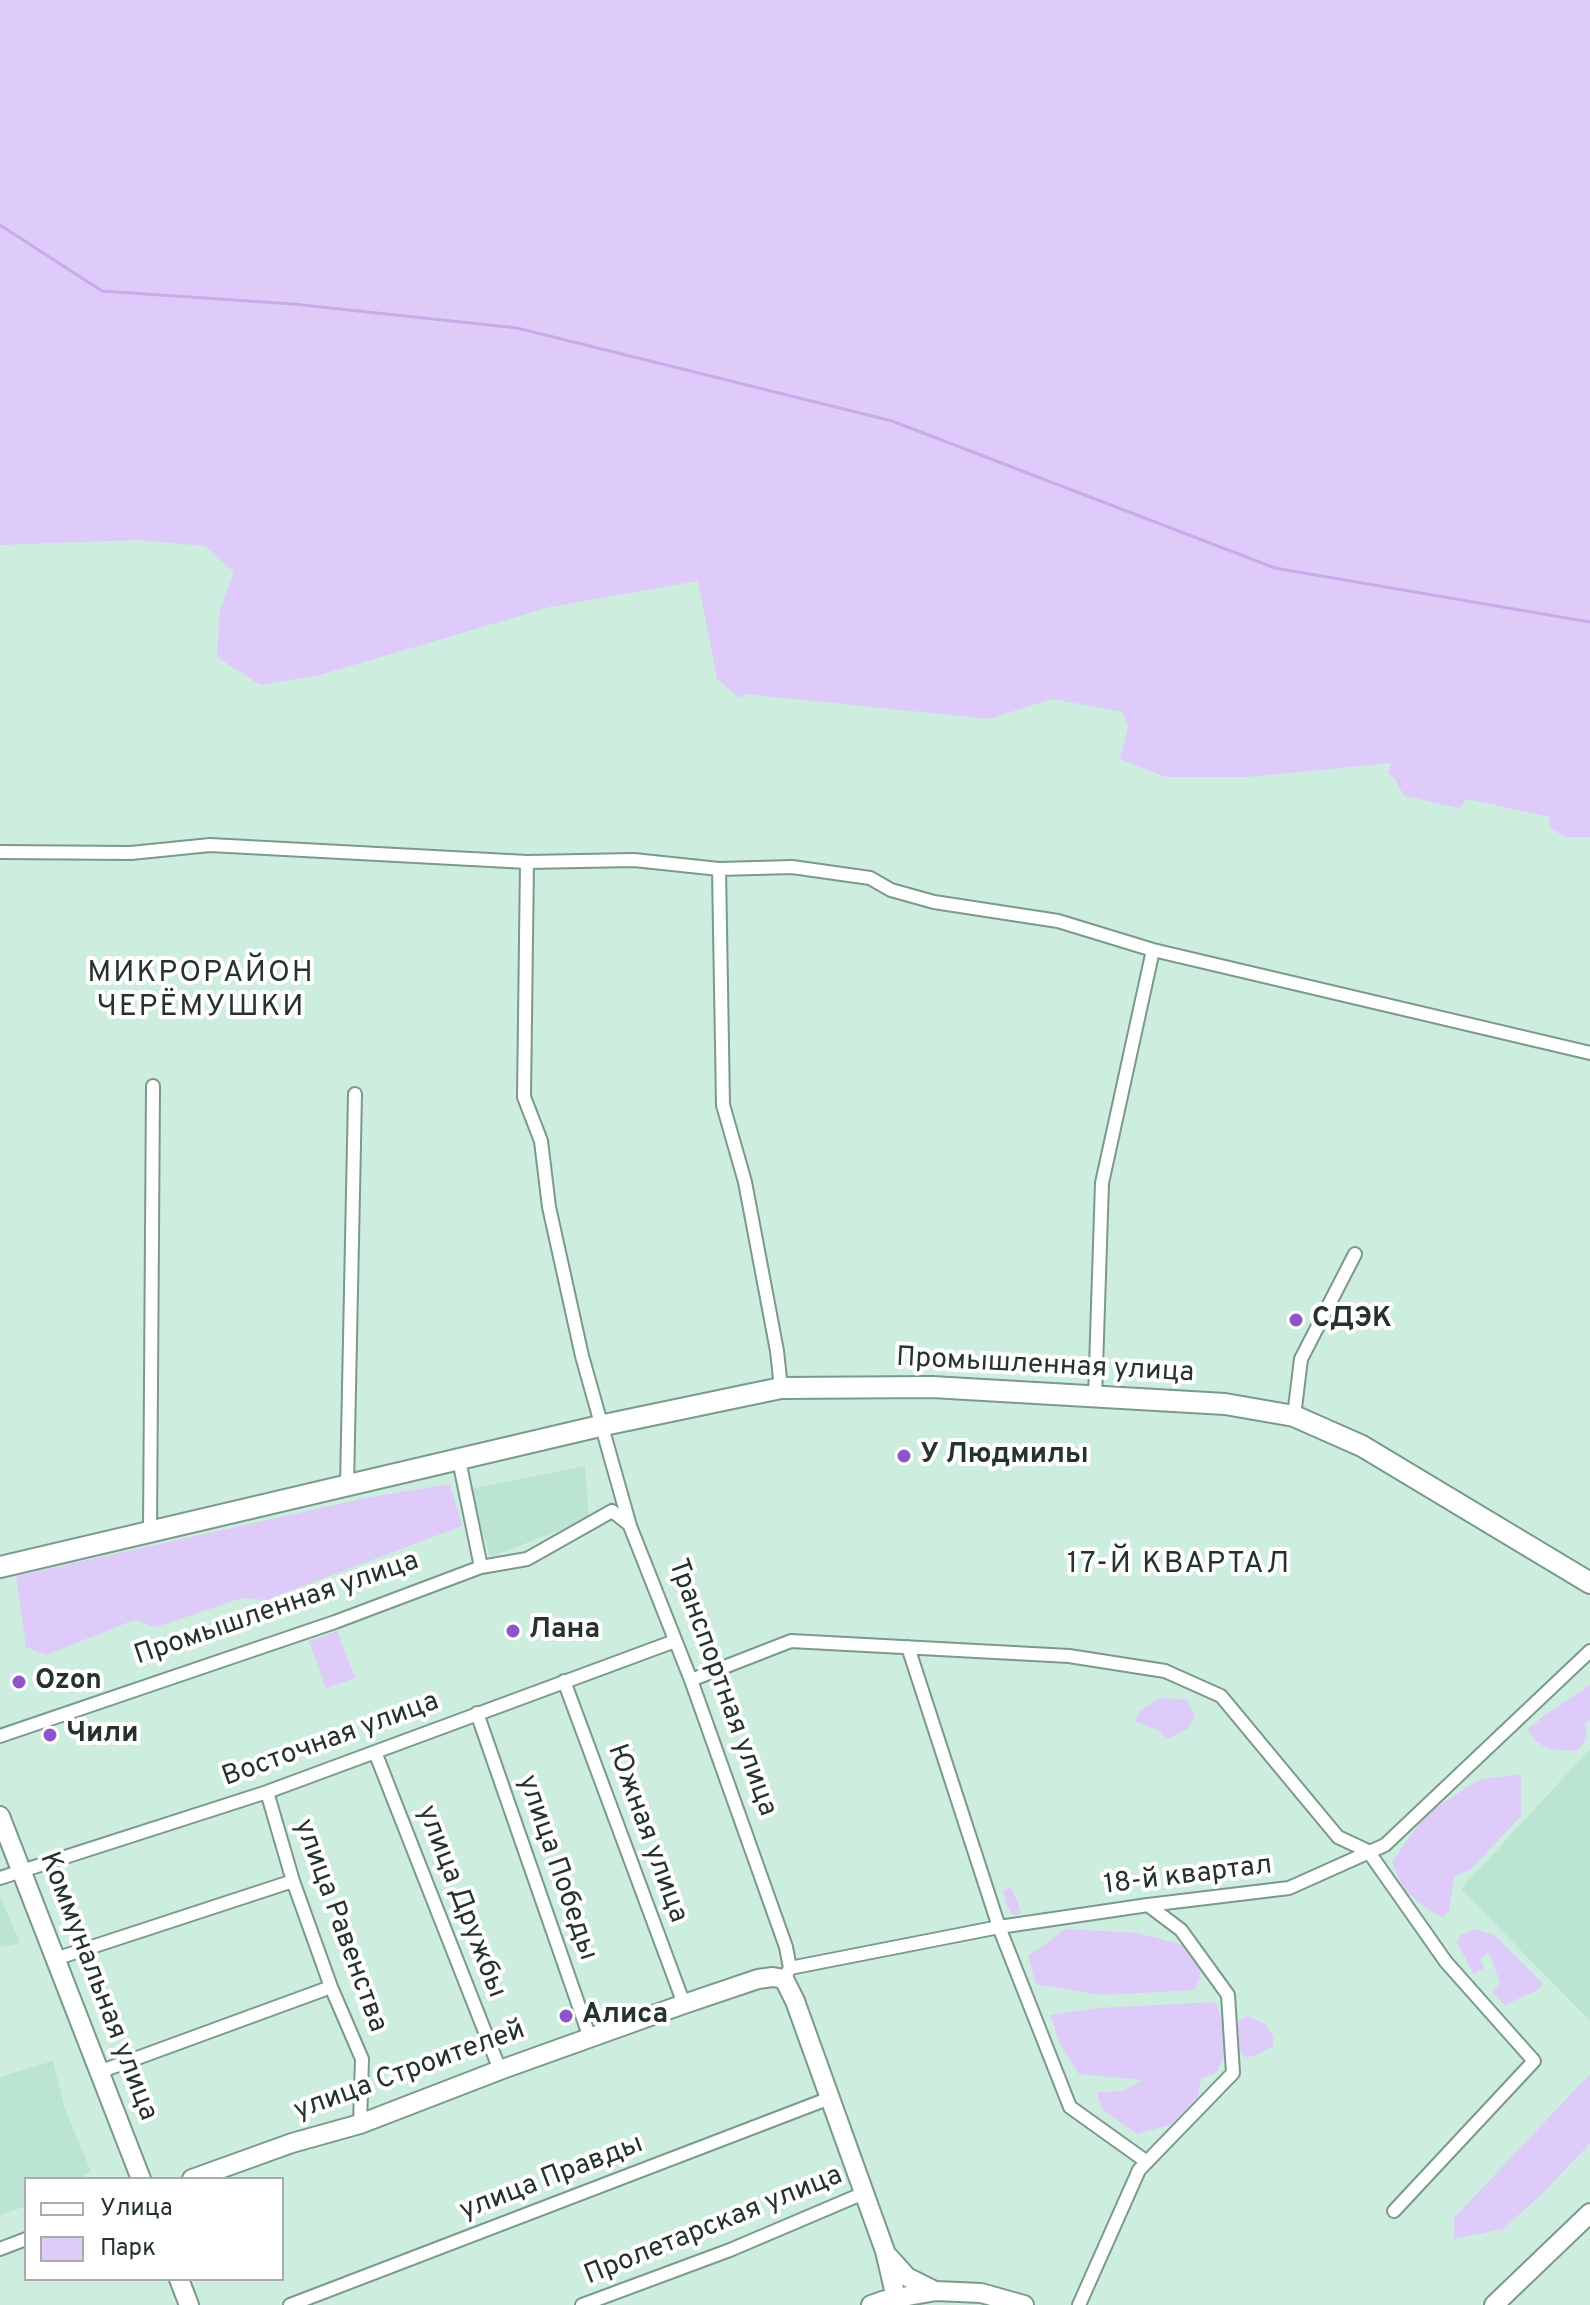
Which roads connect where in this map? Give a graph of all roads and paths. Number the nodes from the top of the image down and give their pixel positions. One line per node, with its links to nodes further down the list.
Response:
1 (0, 852): 2 (street)
2 (527, 862): 3 (street); 12 (street, Транспортная улица)
3 (719, 869): 4 (street); 9 (street)
4 (1153, 950): 5 (street); 10 (street)
5 (1590, 1053)
6 (153, 1086): 16 (street)
7 (355, 1094): 14 (street)
8 (1355, 1254): 11 (street)
9 (781, 1388): 10 (main road, Промышленная улица); 12 (main road, Промышленная улица)
10 (1095, 1398): 11 (main road, Промышленная улица)
11 (1294, 1416): 19 (main road, Промышленная улица)
12 (604, 1425): 13 (main road, Промышленная улица); 15 (street, Транспортная улица)
13 (459, 1460): 14 (main road, Промышленная улица); 18 (street)
14 (347, 1486): 16 (main road, Промышленная улица)
15 (630, 1526): 18 (street, Промышленная улица); 20 (street, Транспортная улица)
16 (150, 1531): 17 (main road, Промышленная улица)
17 (0, 1567)
18 (481, 1567): 26 (street, Промышленная улица)
19 (1590, 1583)
20 (675, 1641): 23 (street, Транспортная улица); 24 (street, Восточная улица)
21 (908, 1647): 23 (street); 30 (street); 35 (street)
22 (1590, 1651): 30 (street, 18-й квартал)
23 (691, 1680): 37 (street, Транспортная улица)
24 (564, 1681): 25 (street, Восточная улица); 39 (street, Южная улица)
25 (477, 1713): 27 (street, Восточная улица); 40 (street, улица Победы)
26 (0, 1736)
27 (375, 1752): 28 (street, Восточная улица); 41 (street, улица Дружбы)
28 (267, 1792): 31 (street, Восточная улица); 33 (street, улица Равенства)
29 (0, 1816): 31 (street, Коммунальная улица)
30 (1368, 1851): 34 (street, 18-й квартал); 49 (street)
31 (22, 1872): 32 (street, Восточная улица); 36 (street, Коммунальная улица)
32 (0, 1878)
33 (293, 1881): 36 (street); 38 (street, улица Равенства)
34 (1148, 1905): 35 (street, 18-й квартал); 45 (street)
35 (999, 1927): 37 (street, 18-й квартал); 45 (street)
36 (55, 1959): 42 (street, Коммунальная улица)
37 (787, 1974): 39 (street, улица Строителей); 43 (street, Транспортная улица)
38 (331, 1987): 42 (street); 44 (street, улица Равенства)
39 (684, 2004): 40 (street, улица Строителей)
40 (590, 2038): 41 (street, улица Строителей)
41 (500, 2070): 44 (street, улица Строителей)
42 (99, 2072): 46 (street, Коммунальная улица)
43 (830, 2098): 48 (street, Транспортная улица); 58 (street, улица Правды)
44 (360, 2124): 47 (street, улица Строителей)
45 (1147, 2162): 62 (street)
46 (140, 2177)
47 (198, 2177)
48 (864, 2193): 53 (street, Транспортная улица); 59 (street, Пролетарская улица)
49 (1394, 2211)
50 (1590, 2213): 63 (street)
51 (24, 2240): 52 (street)
52 (0, 2249)
53 (885, 2251): 55 (street); 56 (street, Транспортная улица)
54 (180, 2281): 57 (street)
55 (936, 2291): 56 (street); 61 (street)
56 (896, 2298): 60 (street)
57 (189, 2305)
58 (290, 2305)
59 (582, 2305)
60 (871, 2305)
61 (1024, 2305)
62 (1079, 2305)
63 (1494, 2305)

